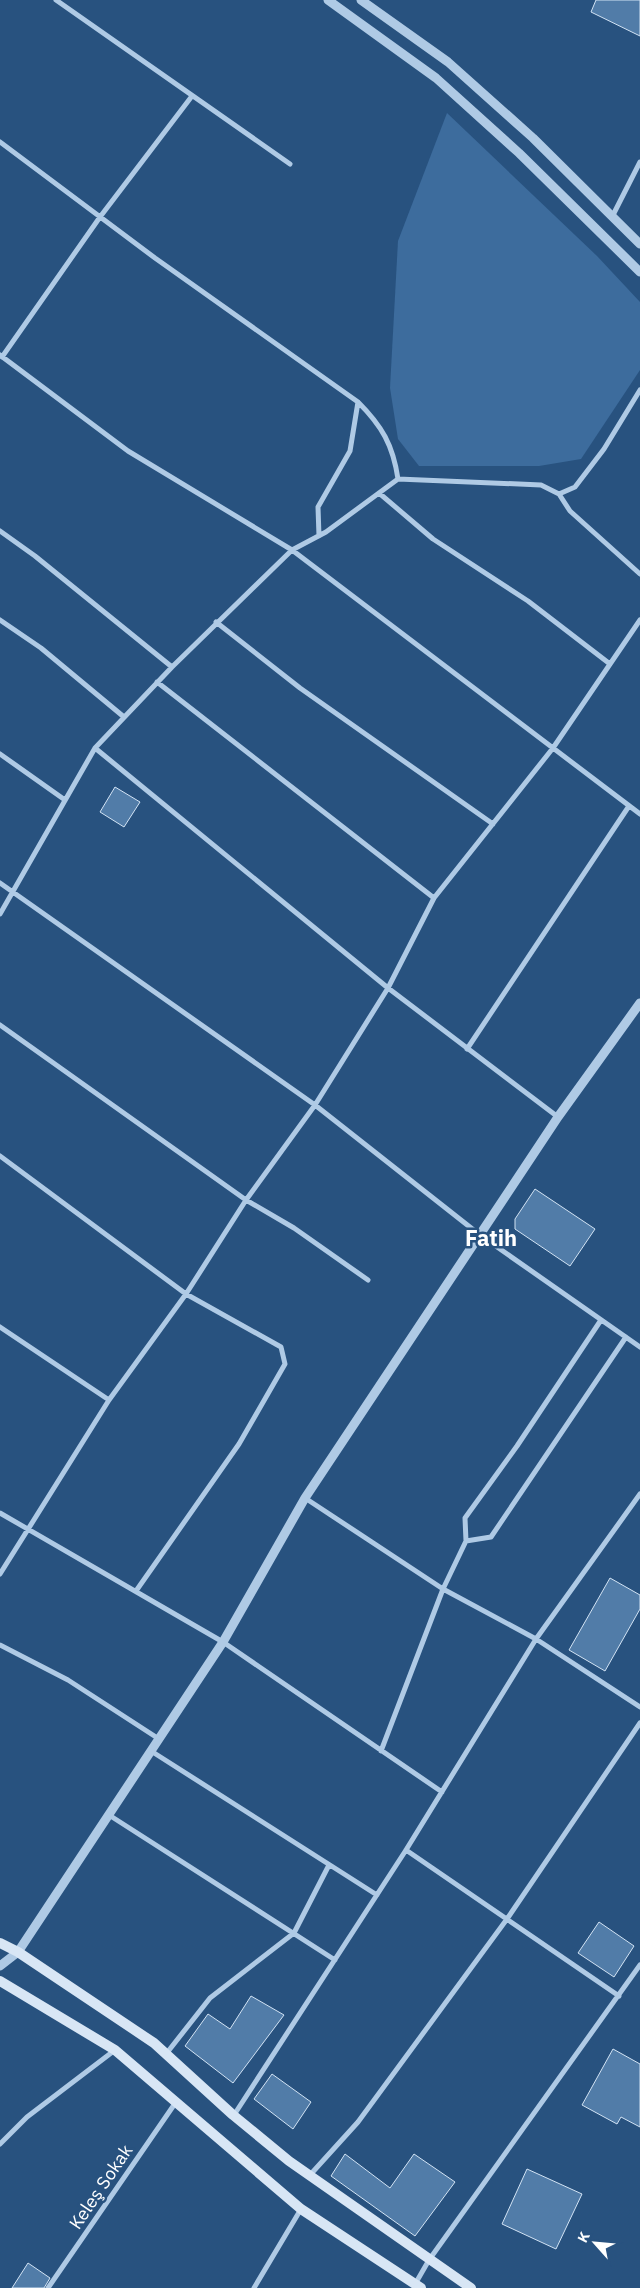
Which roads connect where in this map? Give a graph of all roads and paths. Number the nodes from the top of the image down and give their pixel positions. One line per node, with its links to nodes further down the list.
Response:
1 (56, 0): 4 (street)
2 (328, 0): 11 (street)
3 (361, 0): 9 (street)
4 (192, 96): 7 (street); 8 (street)
5 (0, 142): 8 (street)
6 (640, 162): 9 (street)
7 (290, 164)
8 (100, 217): 12 (street); 14 (street)
9 (612, 217): 10 (street)
10 (640, 244)
11 (640, 272)
12 (1, 356): 20 (street)
13 (640, 390): 17 (street)
14 (358, 402): 15 (street); 19 (street)
15 (398, 480): 16 (street); 17 (street)
16 (379, 493): 19 (street); 25 (street)
17 (559, 494): 21 (street)
18 (0, 531): 26 (street)
19 (320, 536): 20 (street)
20 (292, 550): 24 (street); 30 (street)
21 (640, 574)
22 (0, 620): 28 (street)
23 (640, 620): 25 (street)
24 (216, 622): 26 (street); 35 (street)
25 (610, 664): 30 (street)
26 (172, 667): 27 (street)
27 (157, 682): 28 (street); 38 (street)
28 (124, 716): 29 (street)
29 (95, 748): 32 (street); 40 (street)
30 (553, 748): 33 (street); 35 (street)
31 (0, 754): 32 (street)
32 (65, 800): 37 (street)
33 (629, 806): 34 (street); 43 (street)
34 (640, 814)
35 (493, 824): 38 (street)
36 (0, 883): 37 (street)
37 (13, 892): 39 (street); 44 (street)
38 (434, 898): 40 (street)
39 (0, 914)
40 (388, 988): 43 (street); 44 (street)
41 (640, 1003): 45 (street)
42 (0, 1025): 47 (street)
43 (467, 1049): 45 (street)
44 (315, 1105): 47 (street); 48 (street)
45 (558, 1117): 48 (street)
46 (0, 1156): 50 (street)
47 (246, 1200): 49 (street); 50 (street)
48 (480, 1235): 51 (street); 57 (street)
49 (368, 1280)
50 (186, 1294): 55 (street); 63 (street)
51 (601, 1320): 53 (street); 60 (street)
52 (0, 1327): 55 (street)
53 (626, 1337): 54 (street); 60 (street)
54 (640, 1347)
55 (109, 1400): 59 (street)
56 (640, 1494): 64 (street)
57 (305, 1498): 62 (street); 65 (street)
58 (0, 1513): 59 (street)
59 (29, 1531): 61 (street); 63 (street)
60 (466, 1541): 62 (street)
61 (0, 1574)
62 (443, 1589): 64 (street); 71 (street)
63 (136, 1591): 65 (street)
64 (536, 1639): 67 (street); 72 (street)
65 (223, 1642): 69 (street); 71 (street)
66 (0, 1645): 69 (street)
67 (640, 1707)
68 (640, 1723): 77 (street)
69 (159, 1739): 70 (street)
70 (151, 1751): 73 (street); 75 (street)
71 (382, 1751): 72 (street)
72 (442, 1792): 74 (street)
73 (109, 1815): 78 (street); 80 (street)
74 (406, 1850): 76 (street); 77 (street)
75 (329, 1865): 76 (street); 78 (street)
76 (377, 1895): 81 (street)
77 (507, 1919): 85 (street); 91 (street)
78 (294, 1934): 81 (street); 87 (street)
79 (0, 1943): 80 (main road)
80 (18, 1952): 82 (street); 87 (main road)
81 (335, 1960): 89 (street)
82 (0, 1966)
83 (640, 1966): 85 (street)
84 (0, 1982): 86 (main road)
85 (619, 1996): 93 (street)
86 (115, 2050): 88 (main road); 90 (street)
87 (166, 2054): 89 (main road)
88 (176, 2102): 92 (main road); 95 (street, Keleş Sokak)
89 (233, 2115): 91 (main road)
90 (0, 2144)
91 (309, 2176): 93 (main road)
92 (301, 2209): 94 (main road); 96 (street)
93 (429, 2260): 94 (street); 97 (main road)
94 (416, 2287)
95 (48, 2288)
96 (254, 2288)
97 (471, 2288)

